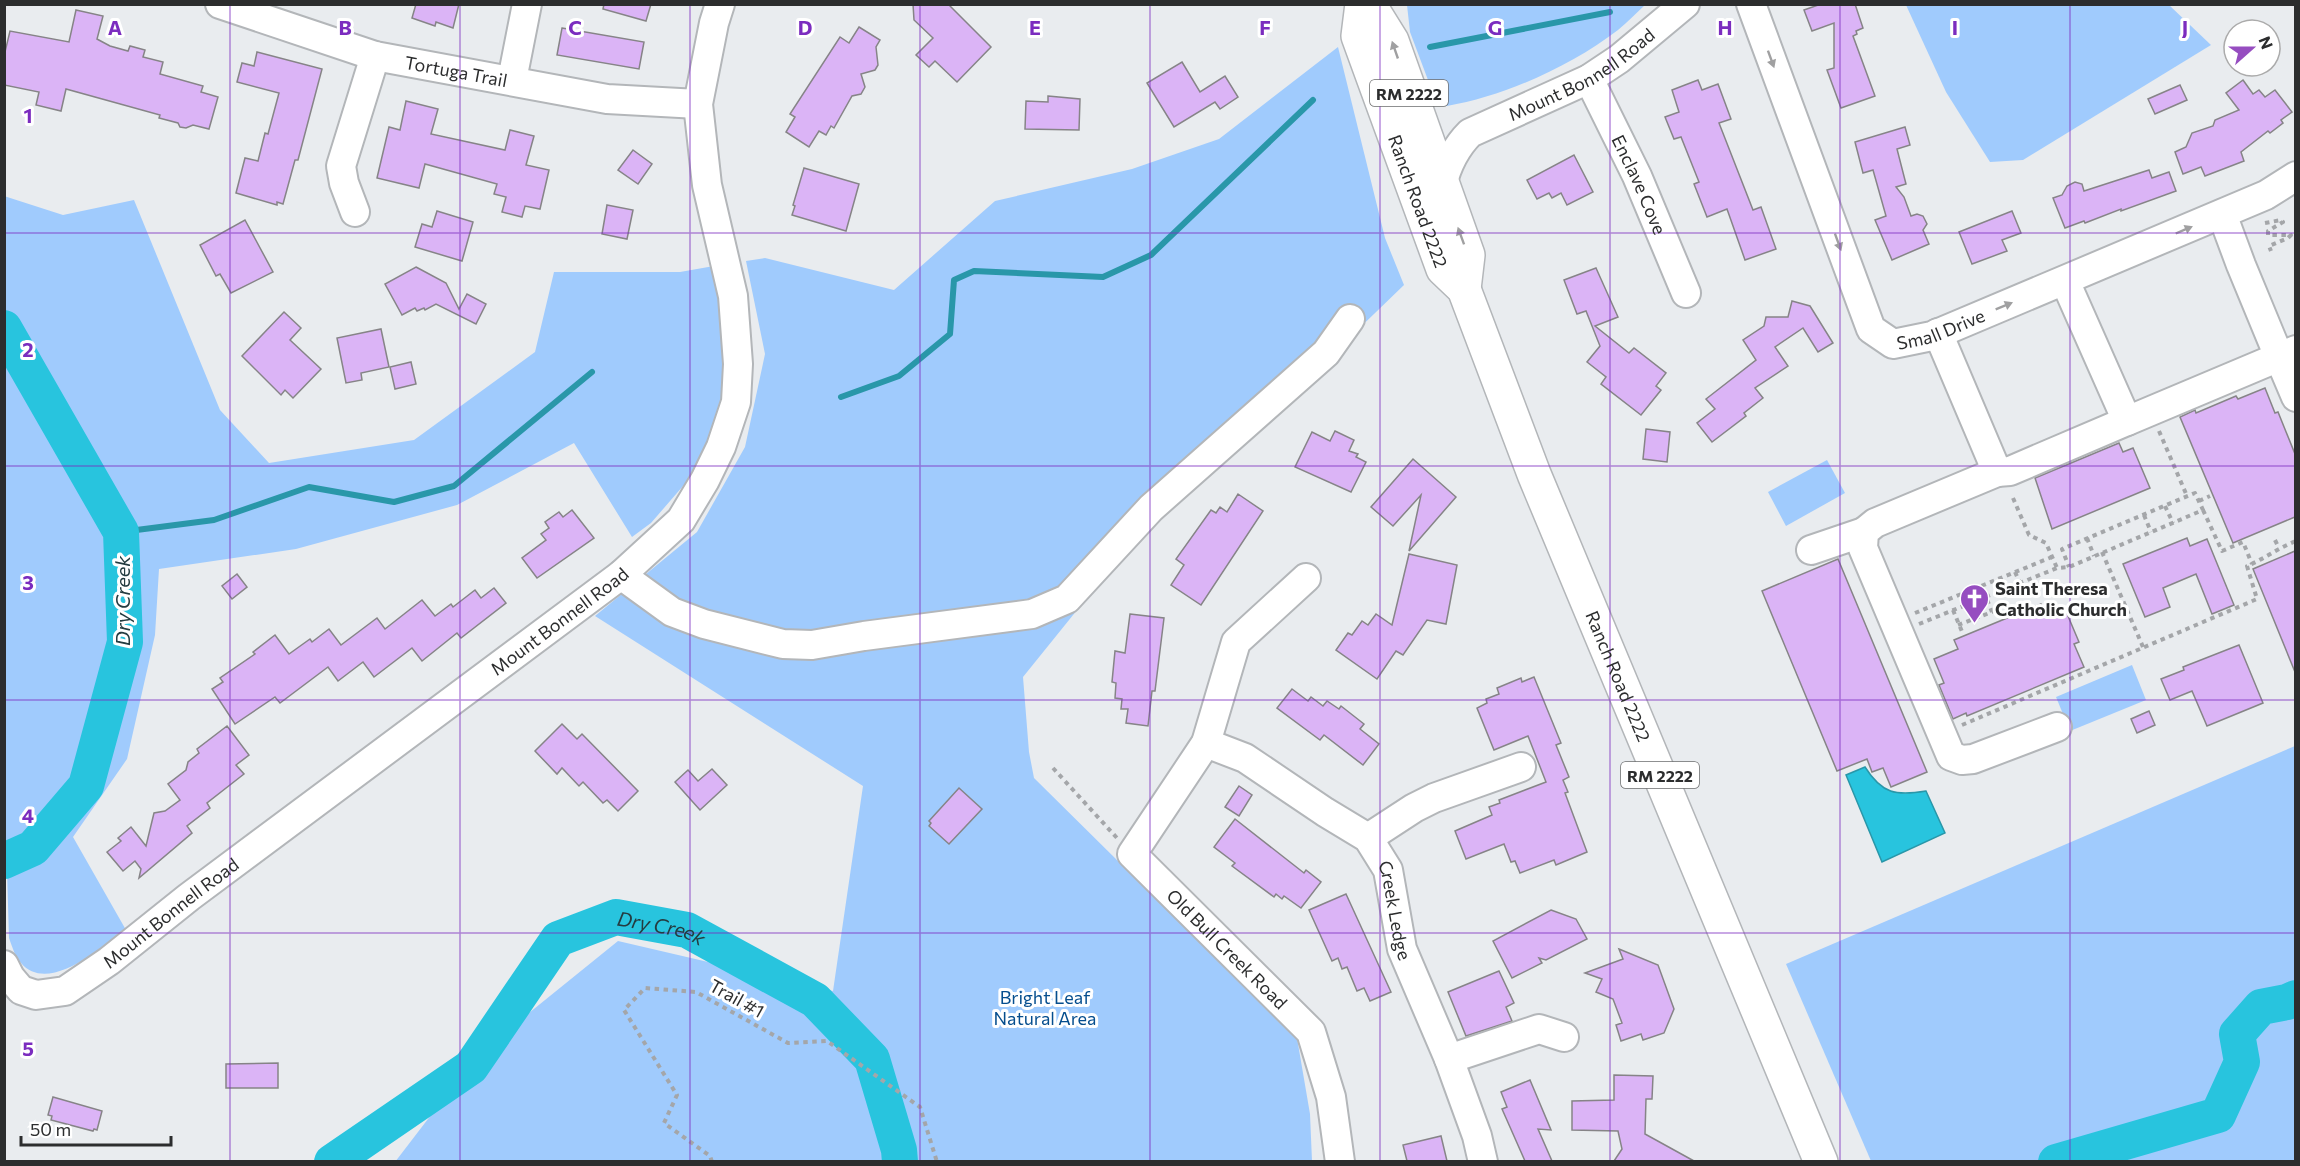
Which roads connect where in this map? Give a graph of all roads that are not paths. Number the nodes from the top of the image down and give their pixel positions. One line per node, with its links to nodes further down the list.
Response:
1 (220, 4): 8 (street, Tortuga Trail)
2 (528, 4): 10 (street)
3 (720, 4): 11 (street, Mount Bonnell Road)
4 (1362, 4): 19 (main road, Ranch Road 2222 / RM 2222)
5 (1369, 4): 12 (main road, Ranch Road 2222 / RM 2222, one-way to 5)
6 (1685, 4): 9 (street, Mount Bonnell Road)
7 (1751, 4): 22 (street, Small Drive, one-way to 22)
8 (375, 56): 10 (street, Tortuga Trail); 16 (street)
9 (1589, 79): 13 (street, Mount Bonnell Road); 20 (street, Enclave Cove)
10 (512, 80): 11 (street, Tortuga Trail)
11 (698, 104): 29 (street, Mount Bonnell Road)
12 (1418, 118): 13 (street); 15 (main road, Ranch Road 2222 / RM 2222)
13 (1470, 133): 15 (street, Mount Bonnell Road)
14 (2295, 176): 17 (street, Small Drive)
15 (1442, 185): 19 (main road, Ranch Road 2222 / RM 2222, one-way to 15)
16 (355, 212)
17 (2222, 214): 18 (street, Small Drive, one-way to 17); 23 (street)
18 (2066, 281): 22 (street, Small Drive, one-way to 18); 25 (street)
19 (1464, 289): 40 (main road, Ranch Road 2222 / RM 2222)
20 (1686, 293)
21 (1350, 319): 29 (street)
22 (1938, 333): 26 (street)
23 (2287, 354): 24 (street); 25 (street)
24 (2295, 397)
25 (2139, 416): 26 (street)
26 (1997, 472): 27 (street)
27 (1864, 532): 28 (street); 31 (street)
28 (1811, 550)
29 (621, 575): 35 (street, Mount Bonnell Road)
30 (1306, 578): 32 (street)
31 (2057, 727)
32 (1206, 744): 34 (street, Creek Ledge); 38 (street, Old Bull Creek Road)
33 (1521, 767): 34 (street)
34 (1368, 838): 37 (street, Creek Ledge)
35 (4, 965)
36 (1564, 1036): 37 (street)
37 (1449, 1059): 39 (street, Creek Ledge)
38 (1340, 1161)
39 (1483, 1161)
40 (1821, 1161)

